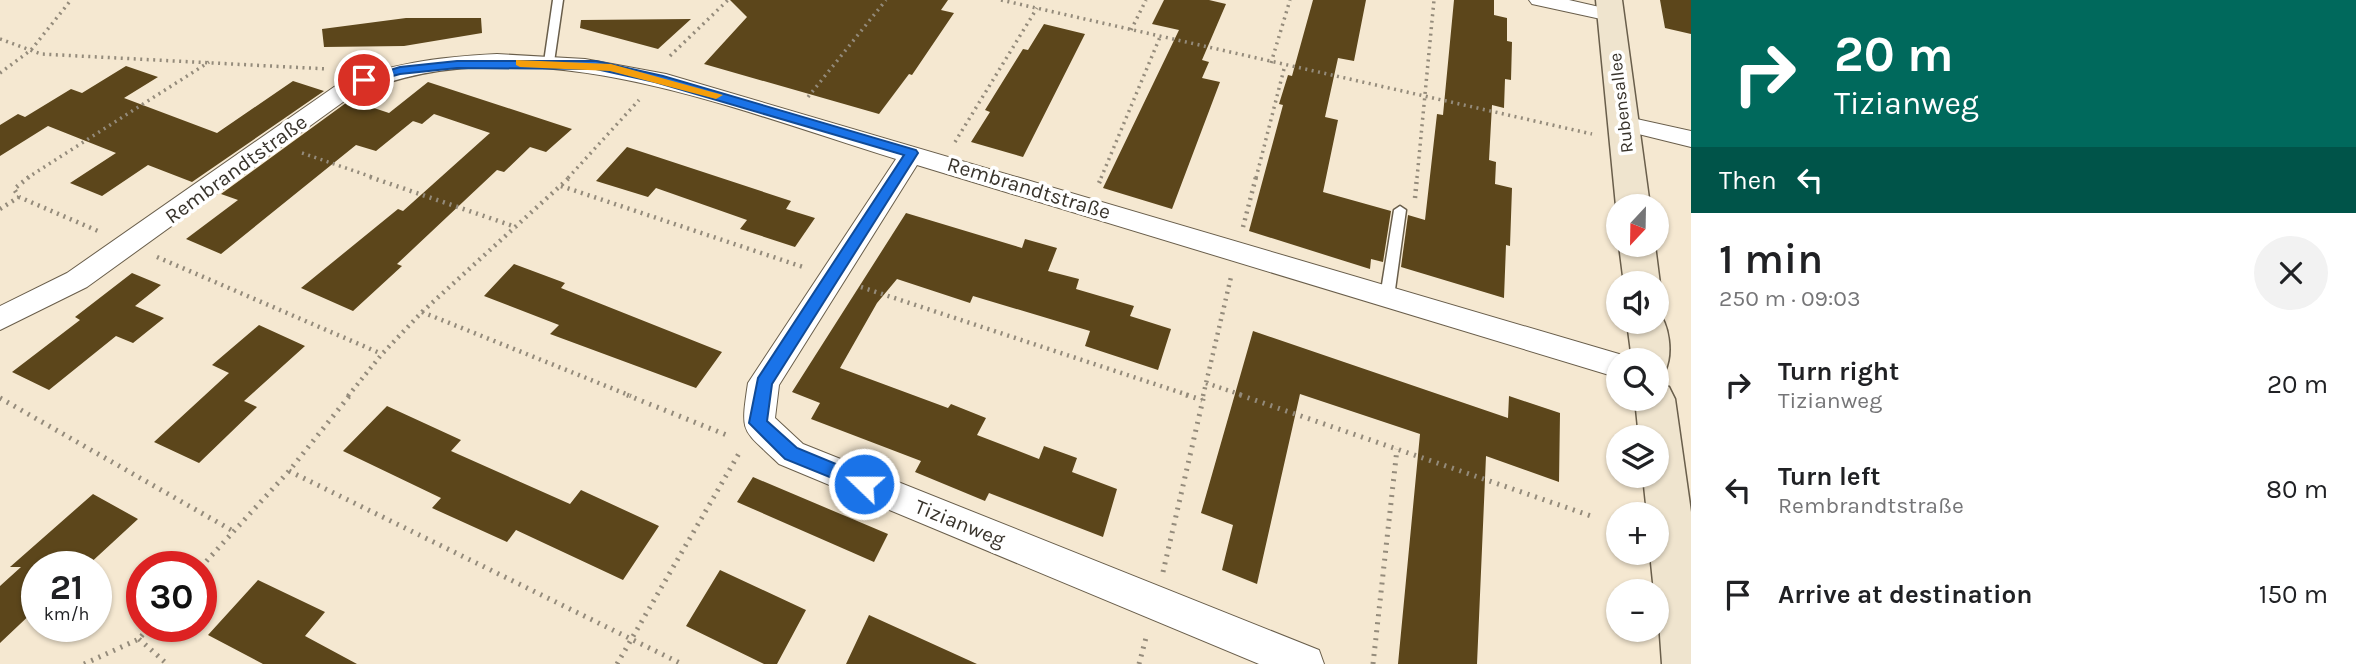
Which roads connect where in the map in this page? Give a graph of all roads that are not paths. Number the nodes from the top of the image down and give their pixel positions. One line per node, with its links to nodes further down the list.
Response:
1 (558, 0): 4 (lane)
2 (1539, 0): 3 (street)
3 (1610, 8): 5 (street, Rubensallee)
4 (549, 62): 7 (street, Rembrandtstraße); 11 (street, Rembrandtstraße)
5 (1610, 129): 6 (street); 8 (street, Rubensallee)
6 (1691, 139)
7 (927, 157): 10 (street, Rembrandtstraße); 14 (street, Tizianweg)
8 (1629, 194)
9 (1400, 210): 10 (lane)
10 (1387, 298): 12 (street, Rembrandtstraße)
11 (0, 319)
12 (1606, 362)
13 (1656, 411): 15 (street)
14 (1306, 664)
15 (1687, 664)

